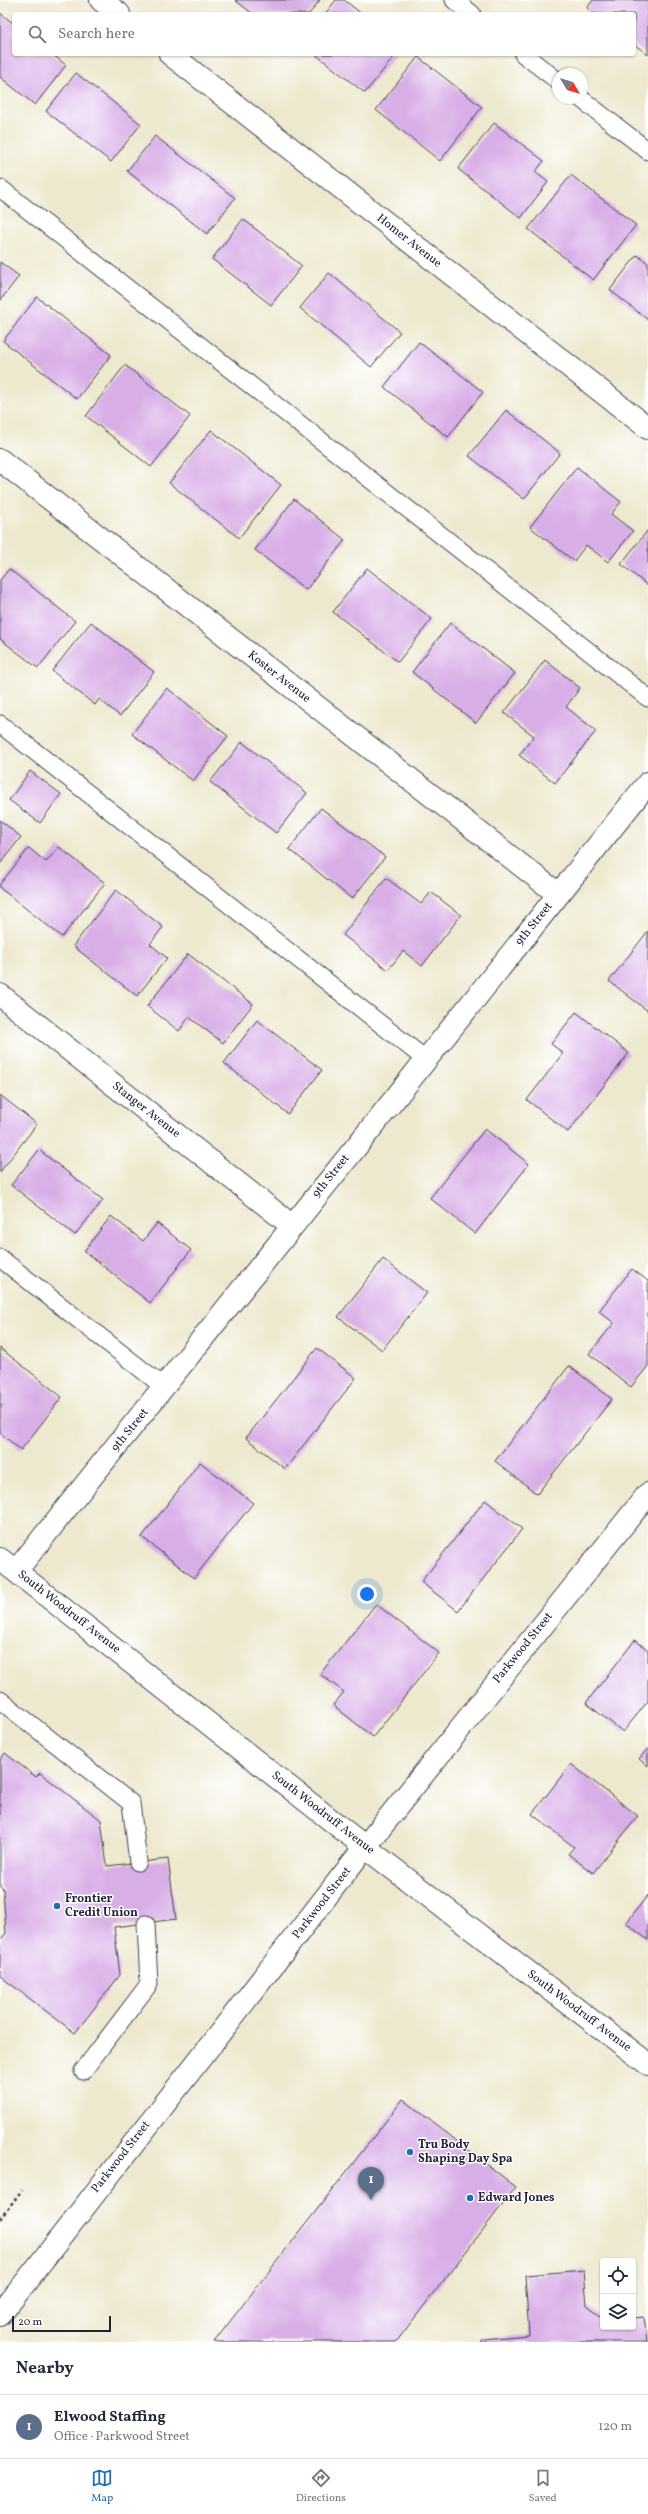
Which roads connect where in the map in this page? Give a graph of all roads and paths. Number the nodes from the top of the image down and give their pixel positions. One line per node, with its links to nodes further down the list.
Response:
1 (101, 0): 3 (street)
2 (454, 0): 4 (lane)
3 (116, 12)
4 (469, 12)
5 (173, 56): 11 (street, Homer Avenue)
6 (526, 56): 7 (lane)
7 (552, 76)
8 (588, 104): 9 (lane)
9 (648, 151)
10 (0, 188): 13 (lane)
11 (648, 428)
12 (0, 460): 16 (street, Koster Avenue)
13 (648, 698)
14 (0, 724): 18 (lane)
15 (648, 782): 16 (street, 9th Street)
16 (558, 894): 18 (street, 9th Street)
17 (0, 994): 19 (street, Stanger Avenue)
18 (425, 1059): 19 (street, 9th Street)
19 (291, 1225): 21 (street, 9th Street)
20 (0, 1258): 21 (lane)
21 (164, 1387): 23 (street, 9th Street)
22 (648, 1494): 25 (street, Parkwood Street)
23 (8, 1565): 25 (street, South Woodruff Avenue)
24 (0, 1700): 26 (lane)
25 (365, 1847): 28 (street, South Woodruff Avenue); 32 (street, Parkwood Street)
26 (138, 1862)
27 (146, 1924): 29 (lane)
28 (648, 2064)
29 (83, 2071)
30 (22, 2190): 31 (path)
31 (0, 2220)
32 (0, 2315)

